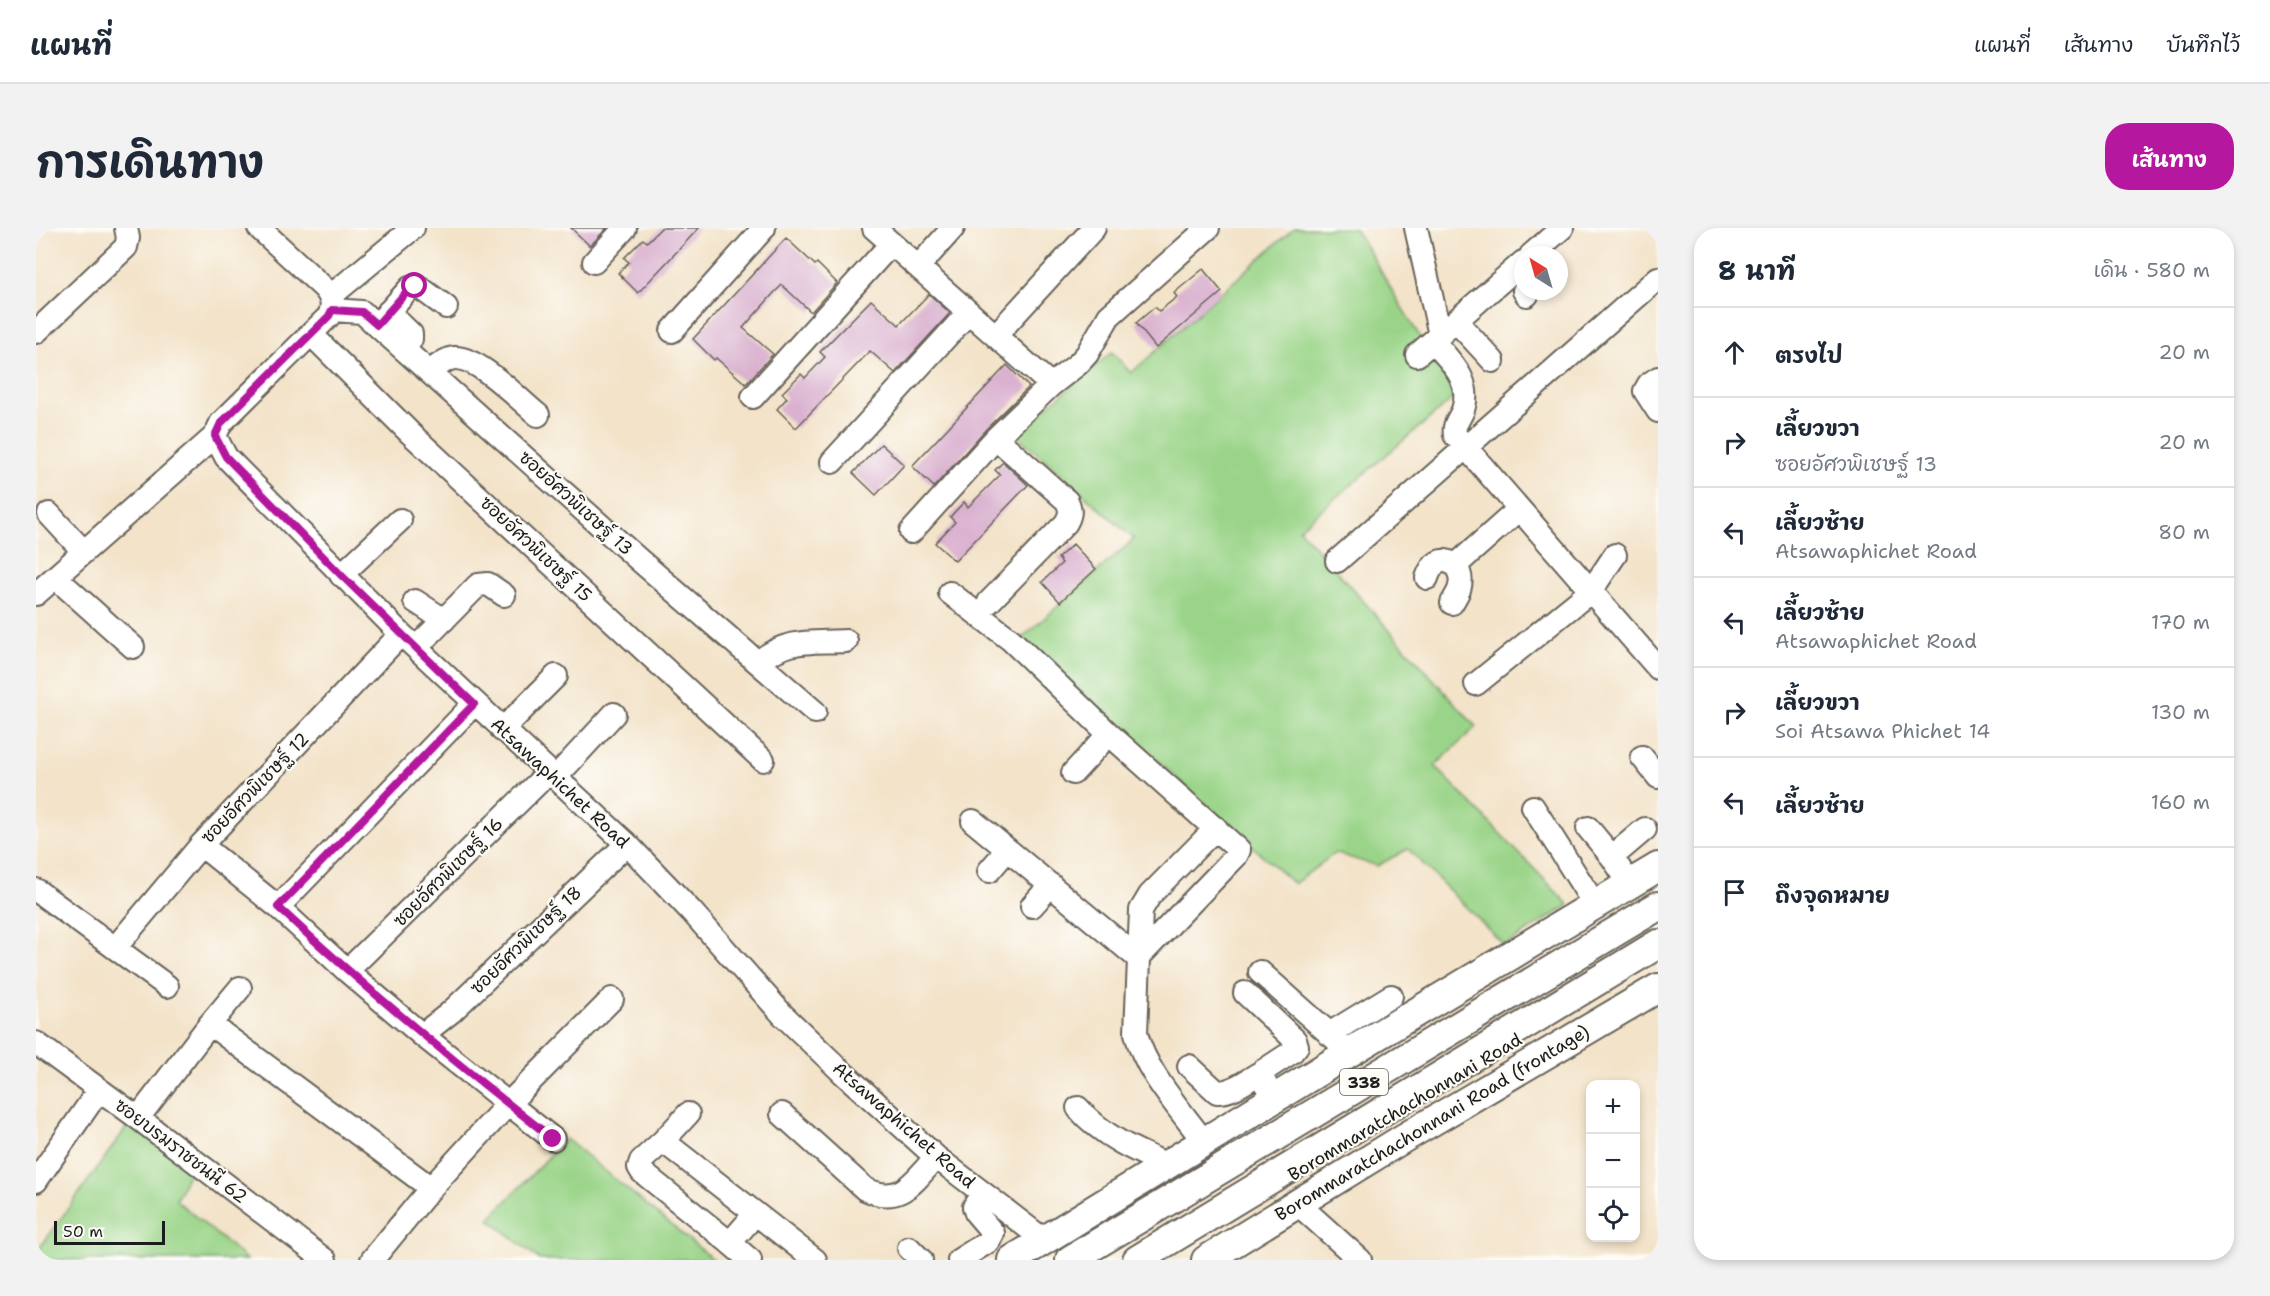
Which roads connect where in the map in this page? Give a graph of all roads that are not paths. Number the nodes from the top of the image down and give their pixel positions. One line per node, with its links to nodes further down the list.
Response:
1 (126, 228): 23 (street)
2 (259, 228): 18 (street)
3 (413, 228): 18 (street)
4 (625, 228): 14 (street)
5 (764, 228): 22 (street)
6 (874, 228): 12 (street)
7 (953, 228): 15 (street)
8 (1094, 228): 25 (street)
9 (1208, 228): 30 (street)
10 (1416, 228): 26 (street)
11 (1562, 228): 13 (street)
12 (891, 244): 15 (street); 31 (street)
13 (1541, 246)
14 (594, 262)
15 (918, 267): 20 (street)
16 (1658, 278): 36 (street)
17 (1514, 287): 26 (street)
18 (330, 302): 21 (street, ซอยอัศวพิเชษฐ์ 13); 24 (street)
19 (446, 307): 21 (street)
20 (969, 312): 25 (street); 37 (street)
21 (382, 319): 28 (street, ซอยอัศวพิเชษฐ์ 13)
22 (672, 331)
23 (36, 332)
24 (311, 334): 34 (street); 69 (street, ซอยอัศวพิเชษฐ์ 15)
25 (996, 335): 30 (street)
26 (1437, 338): 27 (street); 36 (street)
27 (1493, 361)
28 (429, 372): 33 (street); 59 (street, ซอยอัศวพิเชษฐ์ 13)
29 (1658, 378): 32 (street)
30 (1051, 385): 35 (street)
31 (753, 397)
32 (1658, 411)
33 (538, 415)
34 (215, 436): 42 (street); 46 (street, Atsawaphichet Road)
35 (996, 438): 41 (street); 53 (street)
36 (1465, 447): 38 (street); 44 (street)
37 (832, 462)
38 (1519, 509): 45 (street); 49 (street)
39 (49, 514): 42 (street)
40 (400, 520): 46 (street)
41 (911, 532)
42 (83, 551): 48 (street)
43 (1615, 555): 49 (street)
44 (1337, 561)
45 (1455, 566): 47 (street); 54 (street)
46 (341, 575): 56 (street, Atsawaphichet Road)
47 (1427, 578)
48 (44, 580): 58 (street)
49 (1591, 591): 60 (street); 62 (street)
50 (950, 593): 67 (street)
51 (504, 595): 55 (street, ซอยอัศวพิเชษฐ์ 12)
52 (415, 601): 55 (street)
53 (989, 602)
54 (1452, 603)
55 (444, 620): 56 (street, ซอยอัศวพิเชษฐ์ 12)
56 (409, 641): 63 (street, Atsawaphichet Road); 79 (street, ซอยอัศวพิเชษฐ์ 12)
57 (846, 641): 59 (street)
58 (133, 647)
59 (758, 662): 64 (street, ซอยอัศวพิเชษฐ์ 13)
60 (1658, 668)
61 (556, 676): 66 (street)
62 (1476, 684)
63 (474, 704): 66 (street, Atsawaphichet Road); 90 (street)
64 (815, 712)
65 (614, 714): 71 (street, ซอยอัศวพิเชษฐ์ 16)
66 (502, 730): 71 (street, Atsawaphichet Road)
67 (1109, 734): 70 (street); 75 (street)
68 (1642, 758): 72 (street)
69 (764, 760)
70 (1073, 773)
71 (552, 775): 78 (street, Atsawaphichet Road); 96 (street, ซอยอัศวพิเชษฐ์ 16)
72 (1658, 777)
73 (1533, 807): 88 (street)
74 (973, 821): 80 (street)
75 (1216, 828): 95 (street); 95 (street)
76 (1588, 828): 81 (street)
77 (1644, 828): 81 (street)
78 (627, 844): 105 (street, ซอยอัศวพิเชษฐ์ 18); 121 (street, Atsawaphichet Road)
79 (201, 845): 90 (street); 93 (street, ซอยอัศวพิเชษฐ์ 12)
80 (1007, 850): 83 (street); 84 (street)
81 (1612, 857): 87 (street)
82 (1658, 867): 87 (main road, 338)
83 (989, 871)
84 (1051, 885): 89 (street); 95 (street)
85 (1658, 885): 87 (main road)
86 (36, 890): 93 (street)
87 (1639, 897): 88 (main road, 338); 110 (main road); 136 (main road, 338)
88 (1595, 905): 107 (main road, 338)
89 (1032, 906)
90 (278, 907): 96 (street)
91 (1658, 919): 137 (main road, 338)
92 (1658, 944): 138 (main road, 338)
93 (115, 948): 98 (street)
94 (1658, 953): 139 (main road, Borommaratchachonnani Road / 338)
95 (1138, 958): 120 (street)
96 (347, 971): 105 (street)
97 (1260, 972): 107 (street)
98 (167, 986)
99 (1656, 986): 126 (main road, Borommaratchachonnani Road (frontage))
100 (240, 988): 104 (street)
101 (1245, 993): 109 (street)
102 (1391, 996): 107 (street)
103 (612, 999): 113 (street)
104 (210, 1024): 117 (street); 124 (street)
105 (423, 1035): 113 (street)
106 (36, 1043): 111 (street, ซอยบรมราชชนนี 62)
107 (1339, 1043): 110 (main road, 338)
108 (1189, 1066): 109 (street)
109 (1260, 1073): 112 (street)
110 (1302, 1082): 112 (main road, 338)
111 (99, 1090): 117 (street, ซอยบรมราชชนนี 62); 123 (street)
112 (1275, 1099): 120 (main road, 338)
113 (508, 1104): 118 (street); 124 (street)
114 (1078, 1108): 122 (street)
115 (688, 1114): 119 (street)
116 (782, 1114): 121 (street)
117 (138, 1118): 130 (street, ซอยบรมราชชนนี 62)
118 (553, 1139)
119 (663, 1141): 127 (street); 129 (street)
120 (1204, 1142): 122 (main road, 338)
121 (936, 1157): 125 (street, Atsawaphichet Road)
122 (1168, 1165): 128 (main road, 338)
123 (36, 1181)
124 (430, 1188): 131 (street)
125 (982, 1193): 128 (street, Atsawaphichet Road); 134 (street)
126 (1287, 1211): 140 (main road, Borommaratchachonnani Road (frontage)); 141 (street)
127 (755, 1214): 129 (street); 133 (street)
128 (1044, 1240): 135 (main road, 338)
129 (730, 1243): 132 (street)
130 (325, 1260)
131 (372, 1260)
132 (750, 1260)
133 (814, 1260)
134 (959, 1260)
135 (1012, 1260)
136 (1071, 1260)
137 (1094, 1260)
138 (1137, 1260)
139 (1152, 1260)
140 (1206, 1260)
141 (1360, 1260)

